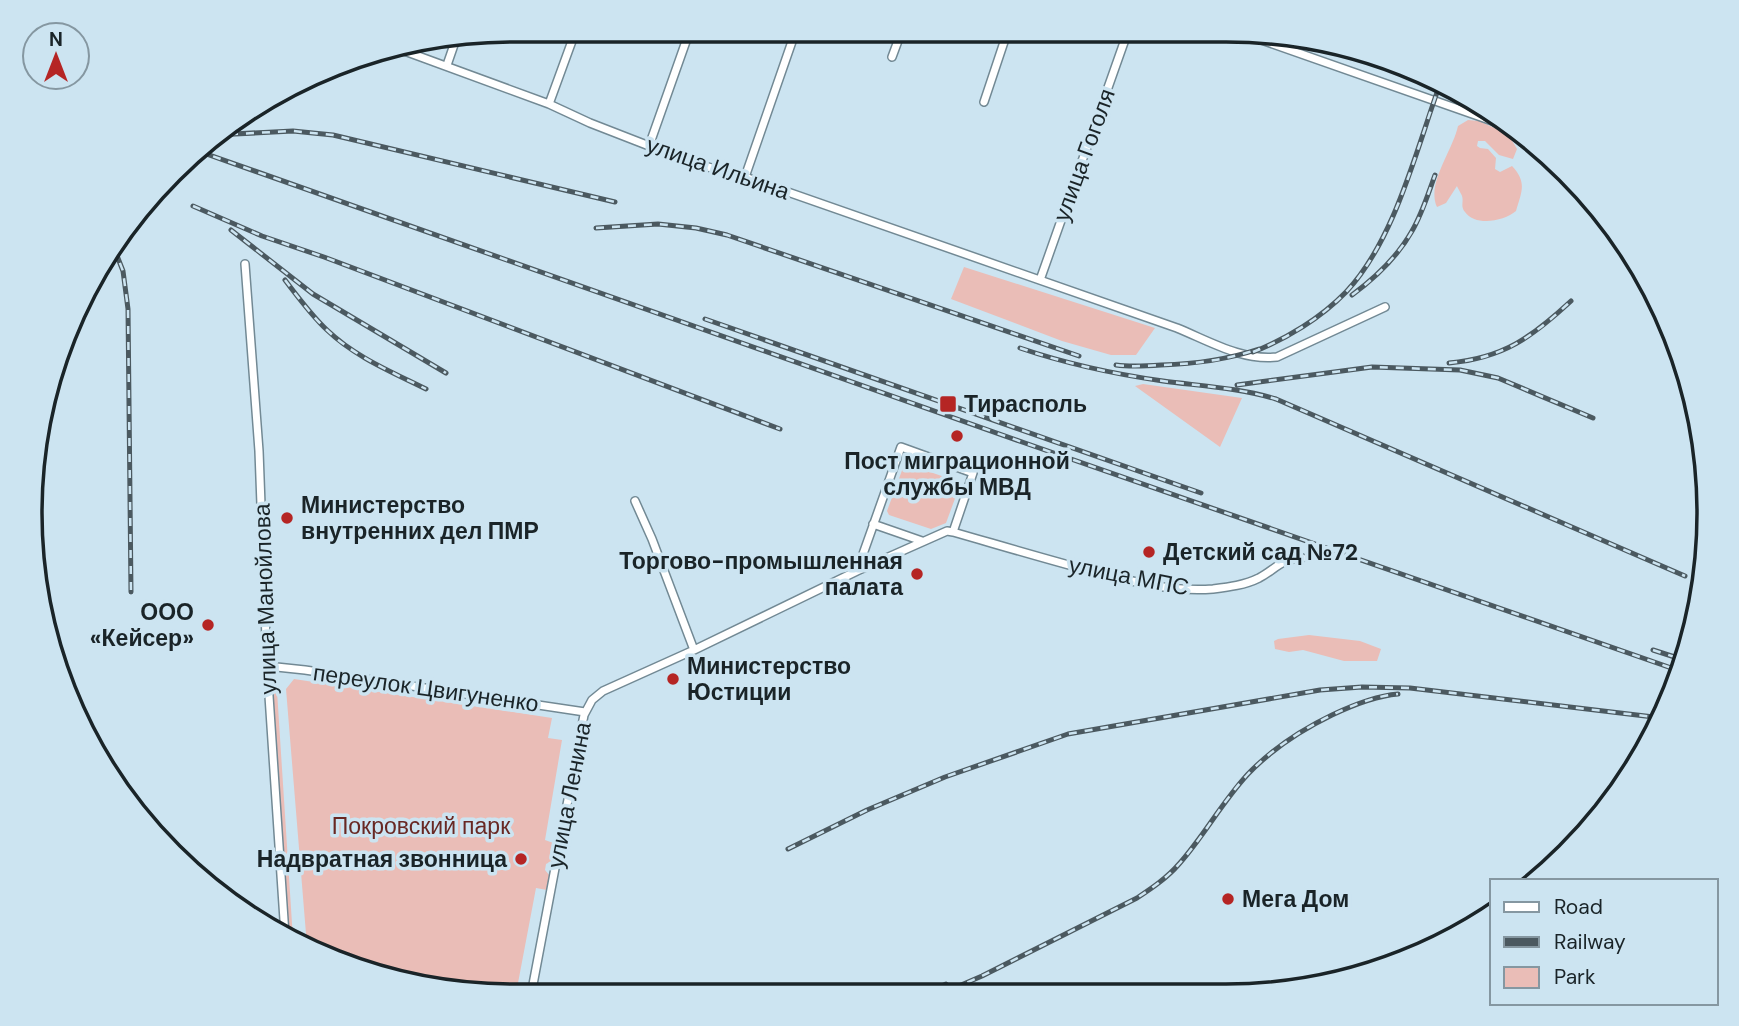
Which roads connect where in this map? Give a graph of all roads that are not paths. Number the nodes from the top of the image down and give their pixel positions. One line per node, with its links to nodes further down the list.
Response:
1 (572, 42): 13 (street)
2 (686, 42): 15 (street)
3 (792, 42): 16 (street)
4 (898, 42): 10 (street)
5 (1005, 42): 12 (street)
6 (1124, 42): 18 (street, улица Гоголя)
7 (1275, 45): 14 (street)
8 (454, 46): 11 (street)
9 (413, 53): 11 (street, улица Ильина)
10 (892, 57)
11 (447, 65): 13 (street, улица Ильина)
12 (984, 102)
13 (549, 104): 15 (street, улица Ильина)
14 (1482, 117)
15 (649, 146): 16 (street, улица Ильина)
16 (745, 177): 18 (street, улица Ильина)
17 (245, 264): 27 (street, улица Манойлова)
18 (1040, 280): 19 (street, улица Ильина)
19 (1385, 307)
20 (635, 501): 26 (street)
21 (873, 524): 22 (street); 23 (street); 25 (street)
22 (953, 531): 23 (street, улица Ленина); 24 (street, улица МПС)
23 (923, 541): 25 (street, улица Ленина)
24 (1301, 558)
25 (857, 571): 26 (street, улица Ленина)
26 (694, 650): 28 (street, улица Ленина)
27 (267, 666): 28 (street, переулок Цвигуненко); 29 (street, улица Манойлова)
28 (585, 712): 30 (street, улица Ленина)
29 (284, 925)
30 (533, 984)

